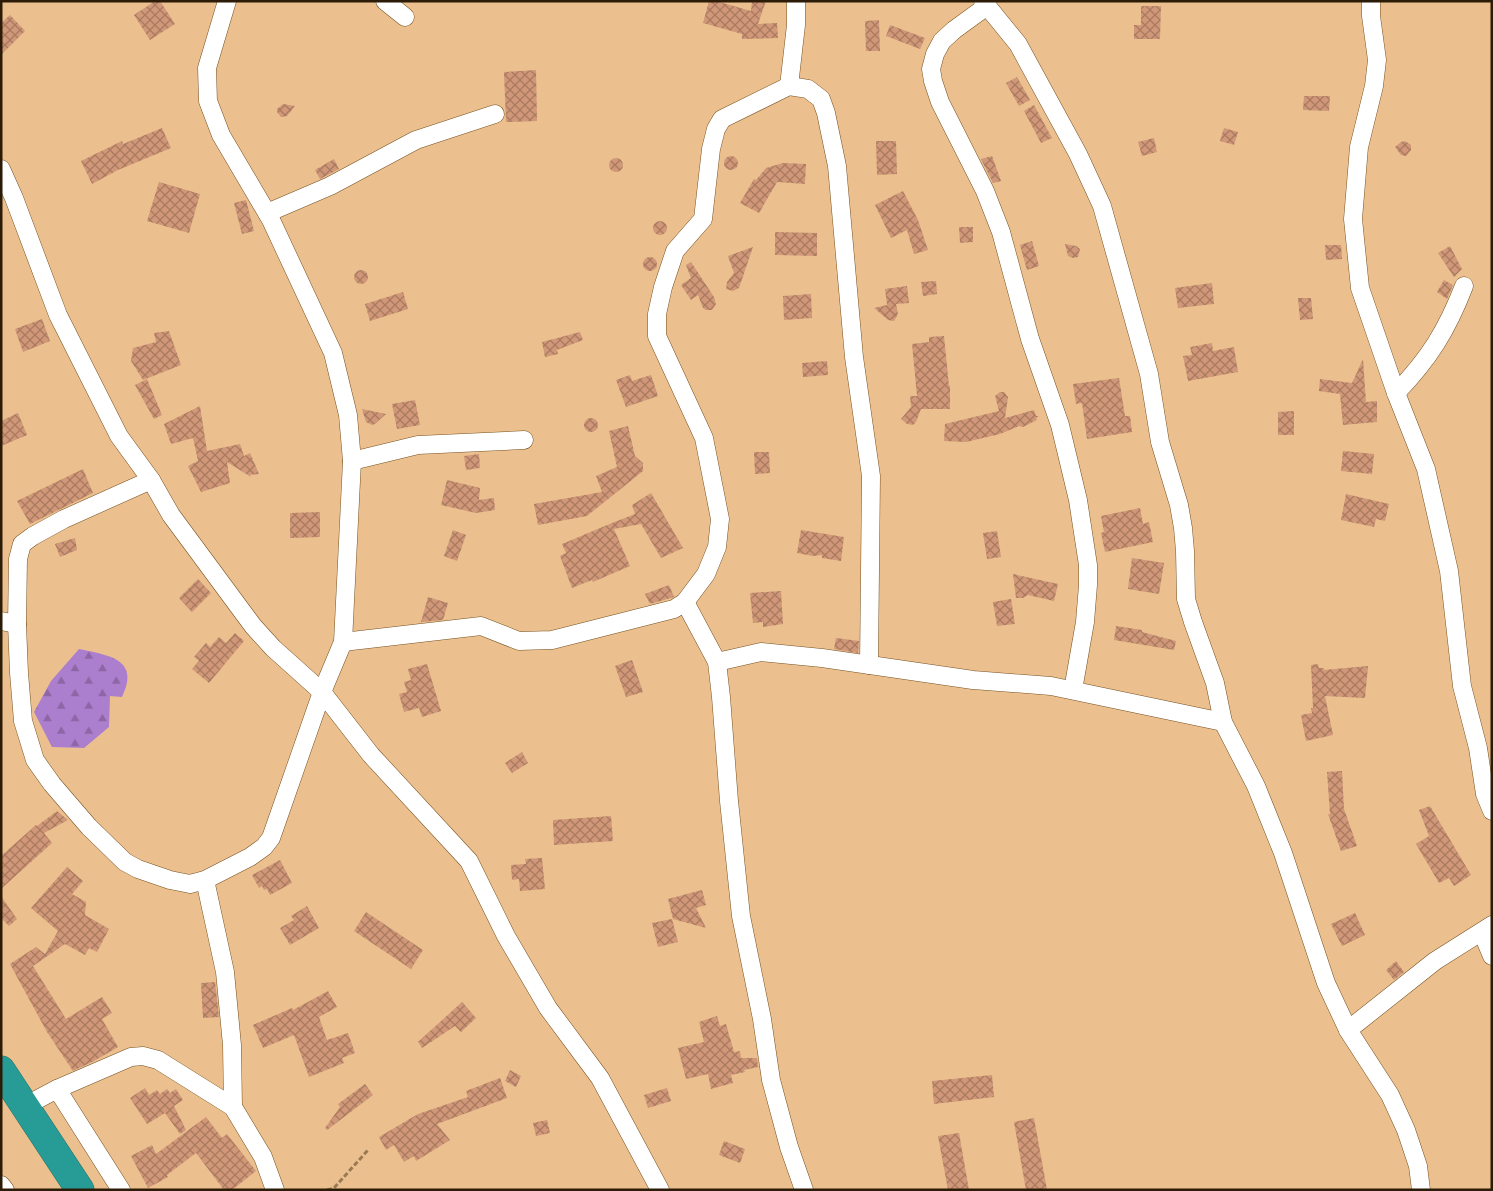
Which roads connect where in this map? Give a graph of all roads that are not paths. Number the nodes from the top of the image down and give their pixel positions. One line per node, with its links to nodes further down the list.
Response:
1 (227, 1): 10 (street)
2 (386, 1): 6 (street)
3 (796, 1): 7 (street)
4 (1370, 1): 12 (street)
5 (985, 4): 21 (street); 23 (street)
6 (405, 16)
7 (789, 86): 16 (street); 20 (street)
8 (495, 114): 10 (street)
9 (1, 169): 15 (street)
10 (266, 214): 14 (street)
11 (1464, 286): 12 (street)
12 (1396, 393): 24 (street)
13 (524, 440): 14 (street)
14 (352, 461): 18 (street)
15 (151, 480): 17 (street); 22 (street)
16 (685, 602): 18 (street); 19 (street)
17 (9, 623): 25 (street)
18 (343, 642): 22 (street)
19 (716, 662): 20 (street); 40 (street)
20 (869, 665): 21 (street)
21 (1073, 690): 23 (street)
22 (322, 692): 25 (street); 39 (street)
23 (1223, 722): 28 (street)
24 (1492, 811)
25 (205, 880): 33 (street)
26 (1487, 928): 27 (street); 28 (street)
27 (1492, 956)
28 (1348, 1030): 41 (street)
29 (1, 1070): 32 (highway)
30 (57, 1089): 32 (street); 33 (street); 37 (street)
31 (1, 1090): 32 (street)
32 (25, 1106): 36 (highway)
33 (233, 1107): 38 (street)
34 (1, 1185): 35 (street)
35 (5, 1190)
36 (80, 1190)
37 (121, 1190)
38 (275, 1190)
39 (660, 1190)
40 (804, 1190)
41 (1421, 1190)

